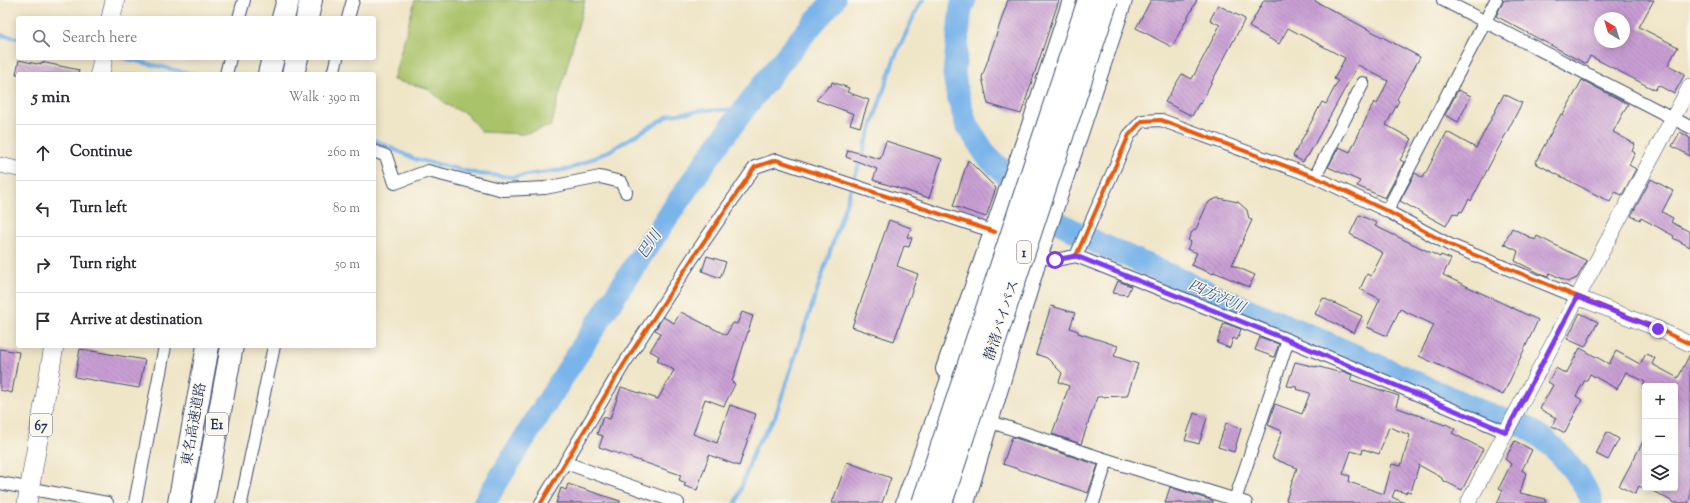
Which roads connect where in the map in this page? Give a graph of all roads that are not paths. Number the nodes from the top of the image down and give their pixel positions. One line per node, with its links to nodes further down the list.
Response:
1 (115, 0): 12 (main road)
2 (244, 0): 13 (street)
3 (288, 0): 14 (highway)
4 (311, 0): 15 (highway)
5 (353, 0): 16 (street)
6 (1073, 0): 36 (highway)
7 (1089, 0): 36 (highway, 静清バイパス / 1, bridge)
8 (1107, 0): 37 (highway, 静清バイパス / 1, bridge)
9 (1122, 0): 37 (highway, 1)
10 (1443, 0): 17 (street)
11 (1496, 0): 17 (street)
12 (111, 16)
13 (240, 16)
14 (284, 16)
15 (307, 16)
16 (349, 16)
17 (1484, 22): 28 (street); 35 (street)
18 (230, 60): 22 (street)
19 (272, 60): 23 (highway)
20 (296, 60): 24 (highway)
21 (336, 60): 25 (street)
22 (226, 72)
23 (270, 72)
24 (294, 72)
25 (334, 72)
26 (1363, 83): 33 (street)
27 (1690, 86): 28 (street)
28 (1673, 118): 29 (street); 39 (street)
29 (1690, 127)
30 (376, 152): 34 (street)
31 (0, 165): 32 (street)
32 (16, 169)
33 (1315, 177): 35 (street); 38 (street)
34 (626, 192)
35 (1387, 211): 39 (street)
36 (997, 242): 37 (street); 50 (street); 61 (highway); 62 (highway, bridge); 63 (highway, 静清バイパス / 1, bridge)
37 (1032, 249): 38 (street); 47 (highway, 1); 64 (highway, 静清バイパス / 1, bridge); 65 (highway, bridge)
38 (1077, 252): 40 (street)
39 (1577, 297): 41 (street); 48 (street)
40 (1288, 340): 48 (street); 53 (street)
41 (1690, 344)
42 (54, 348): 52 (main road, 67)
43 (165, 348): 55 (street)
44 (208, 348): 56 (highway, 東名高速道路 / E1)
45 (232, 348): 57 (highway, 東名高速道路 / E1)
46 (274, 348): 58 (street)
47 (988, 421): 49 (street); 66 (highway, 1)
48 (1506, 432): 68 (street)
49 (1107, 460): 53 (street); 67 (street)
50 (566, 463): 59 (street); 60 (street)
51 (0, 483): 52 (street)
52 (28, 495): 54 (street)
53 (1239, 502)
54 (106, 503)
55 (136, 503)
56 (179, 503)
57 (203, 503)
58 (241, 503)
59 (541, 503)
60 (678, 503)
61 (900, 503)
62 (907, 503)
63 (923, 503)
64 (941, 503)
65 (955, 503)
66 (964, 503)
67 (1093, 503)
68 (1468, 503)

